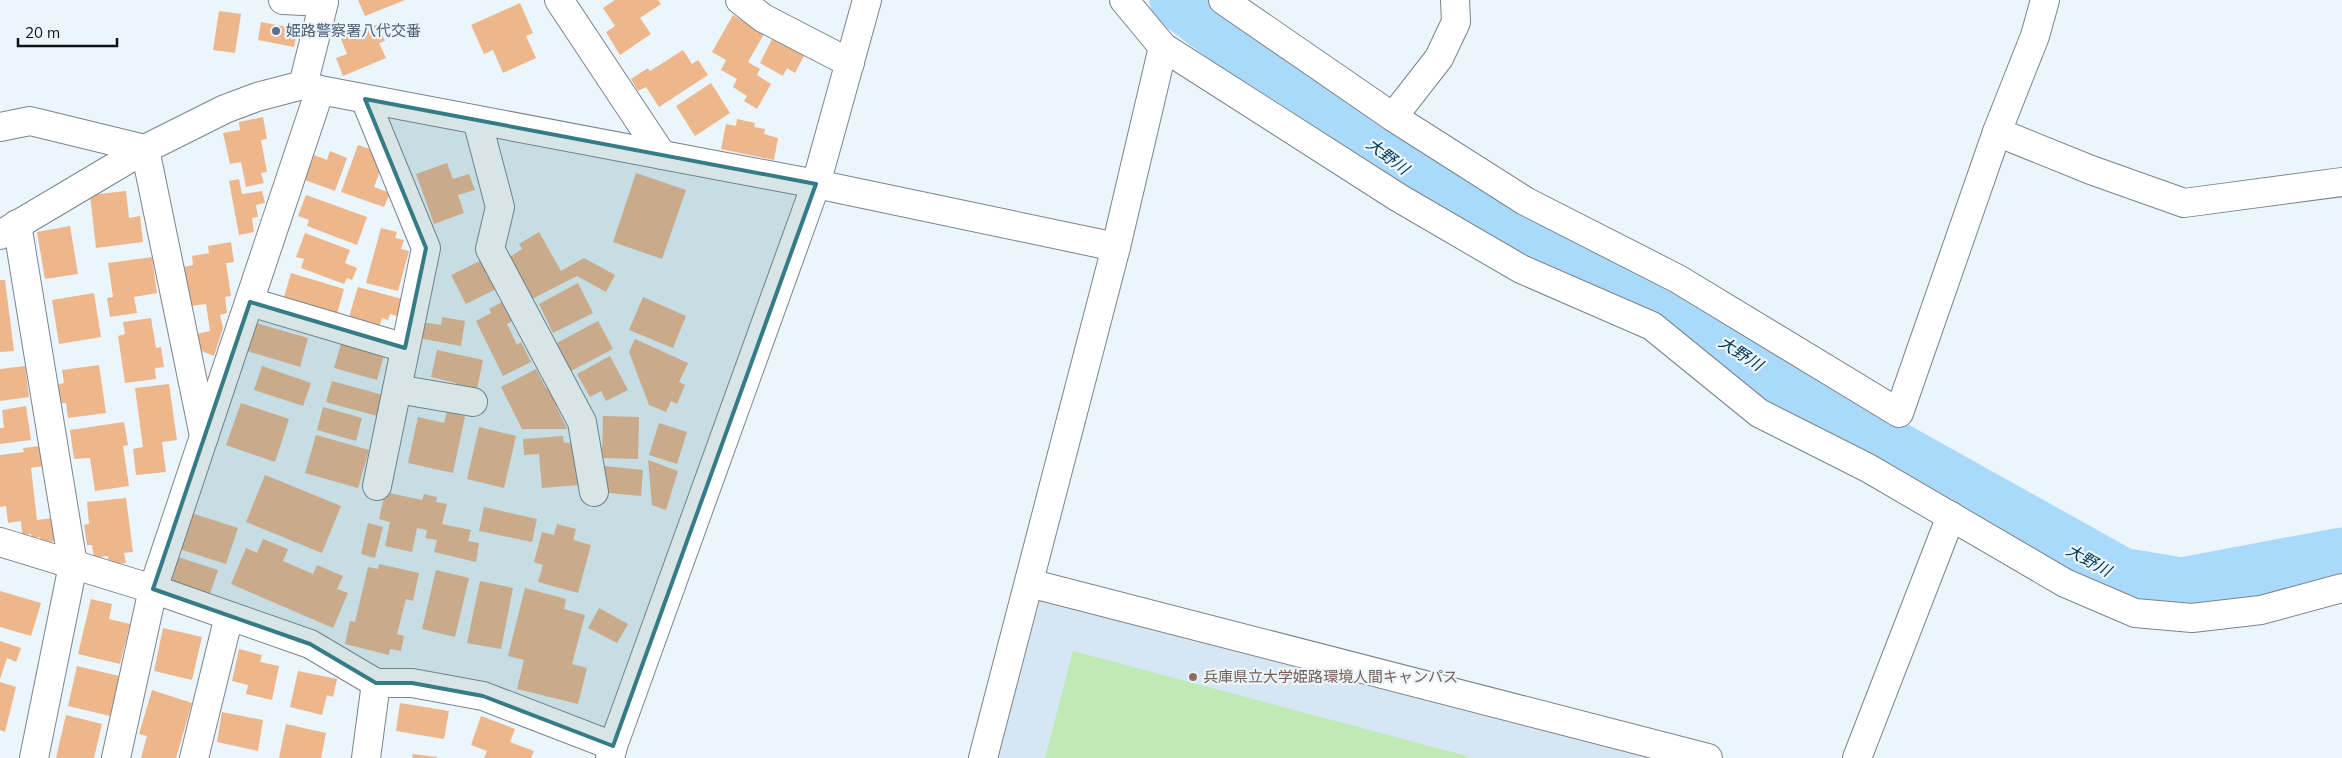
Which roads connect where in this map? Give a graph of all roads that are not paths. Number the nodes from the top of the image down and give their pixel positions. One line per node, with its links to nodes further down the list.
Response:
1 (283, 0): 9 (street)
2 (559, 0): 19 (street)
3 (740, 0): 11 (street)
4 (867, 0): 11 (street)
5 (1124, 0): 10 (street)
6 (1223, 0): 14 (street)
7 (1455, 0): 14 (street)
8 (2045, 0): 17 (street)
9 (324, 1): 12 (street)
10 (1163, 47): 23 (street); 31 (street)
11 (850, 63): 21 (street)
12 (312, 88): 13 (street); 18 (street); 24 (street)
13 (365, 99): 15 (street); 25 (street)
14 (1393, 117): 17 (street)
15 (476, 120): 19 (street); 30 (street)
16 (0, 127): 18 (street)
17 (1997, 132): 20 (street)
18 (145, 148): 22 (street); 28 (street)
19 (662, 155): 21 (street)
20 (2342, 182)
21 (816, 184): 23 (street); 39 (street)
22 (9, 229): 33 (street)
23 (1116, 247): 34 (street)
24 (250, 302): 25 (street); 28 (street)
25 (405, 348): 26 (street)
26 (397, 389): 27 (street); 29 (street)
27 (473, 402)
28 (204, 438): 36 (street)
29 (377, 486)
30 (594, 492)
31 (1951, 516): 35 (street); 46 (street)
32 (0, 542): 33 (street)
33 (73, 565): 36 (street); 40 (street)
34 (1028, 583): 44 (street); 45 (street)
35 (2342, 588)
36 (153, 589): 37 (street); 41 (street)
37 (229, 616): 38 (street); 42 (street)
38 (376, 683): 39 (street); 43 (street)
39 (612, 752)
40 (34, 758)
41 (116, 758)
42 (194, 758)
43 (366, 758)
44 (983, 758)
45 (1708, 758)
46 (1857, 758)

